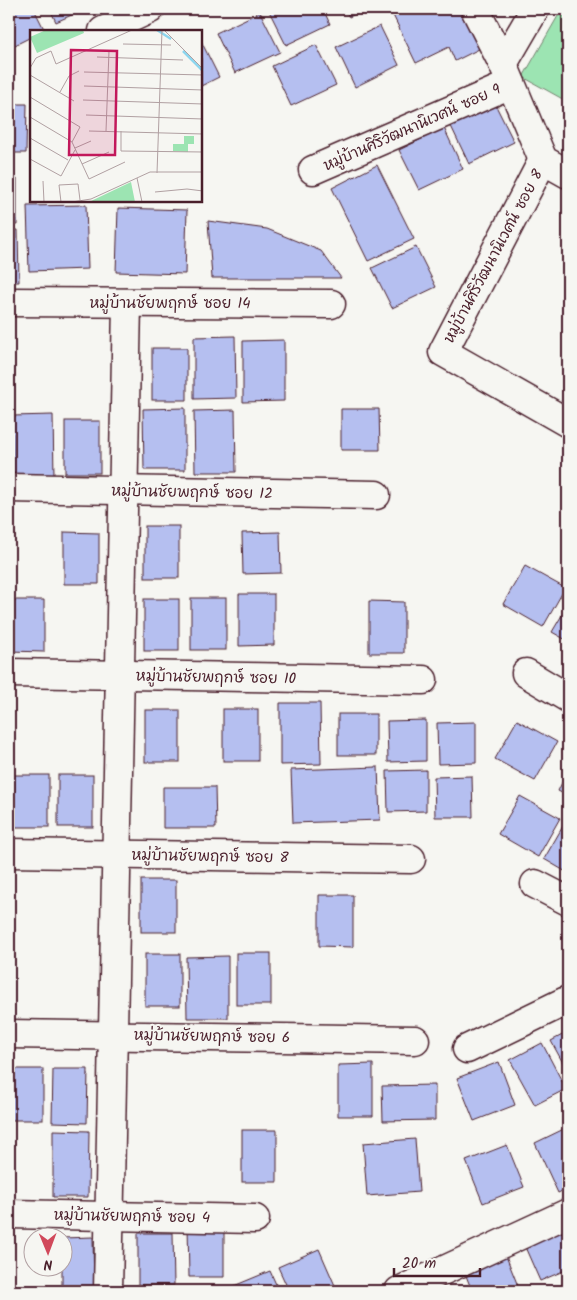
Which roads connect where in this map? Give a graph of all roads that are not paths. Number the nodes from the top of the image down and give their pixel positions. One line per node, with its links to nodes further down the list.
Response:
1 (150, 9): 4 (street)
2 (475, 9): 5 (street)
3 (536, 9): 5 (street)
4 (105, 30)
5 (507, 74): 6 (street); 7 (street, หมู่บ้านศิริวัฒนานิเวศน์ ซอย 9)
6 (543, 160): 8 (street); 12 (street, หมู่บ้านศิริวัฒนานิเวศน์ ซอย 8)
7 (313, 170)
8 (568, 174)
9 (9, 302): 10 (street, หมู่บ้านชัยพฤกษ์ ซอย 14)
10 (127, 303): 11 (street, หมู่บ้านชัยพฤกษ์ ซอย 14); 14 (street)
11 (331, 304)
12 (568, 423)
13 (9, 488): 14 (street, หมู่บ้านชัยพฤกษ์ ซอย 12)
14 (124, 490): 15 (street, หมู่บ้านชัยพฤกษ์ ซอย 12); 18 (street)
15 (376, 494)
16 (526, 673): 20 (street)
17 (9, 674): 18 (street, หมู่บ้านชัยพฤกษ์ ซอย 10)
18 (120, 675): 19 (street, หมู่บ้านชัยพฤกษ์ ซอย 10); 22 (street)
19 (423, 680)
20 (568, 698)
21 (9, 853): 22 (street, หมู่บ้านชัยพฤกษ์ ซอย 8)
22 (117, 855): 23 (street, หมู่บ้านชัยพฤกษ์ ซอย 8); 28 (street)
23 (411, 859)
24 (535, 884): 25 (street)
25 (568, 901)
26 (568, 1000): 30 (street)
27 (9, 1034): 28 (street, หมู่บ้านชัยพฤกษ์ ซอย 6)
28 (113, 1036): 29 (street, หมู่บ้านชัยพฤกษ์ ซอย 6); 33 (street)
29 (415, 1040)
30 (467, 1049)
31 (568, 1213): 36 (street)
32 (9, 1214): 33 (street, หมู่บ้านชัยพฤกษ์ ซอย 4)
33 (110, 1215): 34 (street, หมู่บ้านชัยพฤกษ์ ซอย 4); 35 (street)
34 (255, 1219)
35 (108, 1291)
36 (399, 1291)

